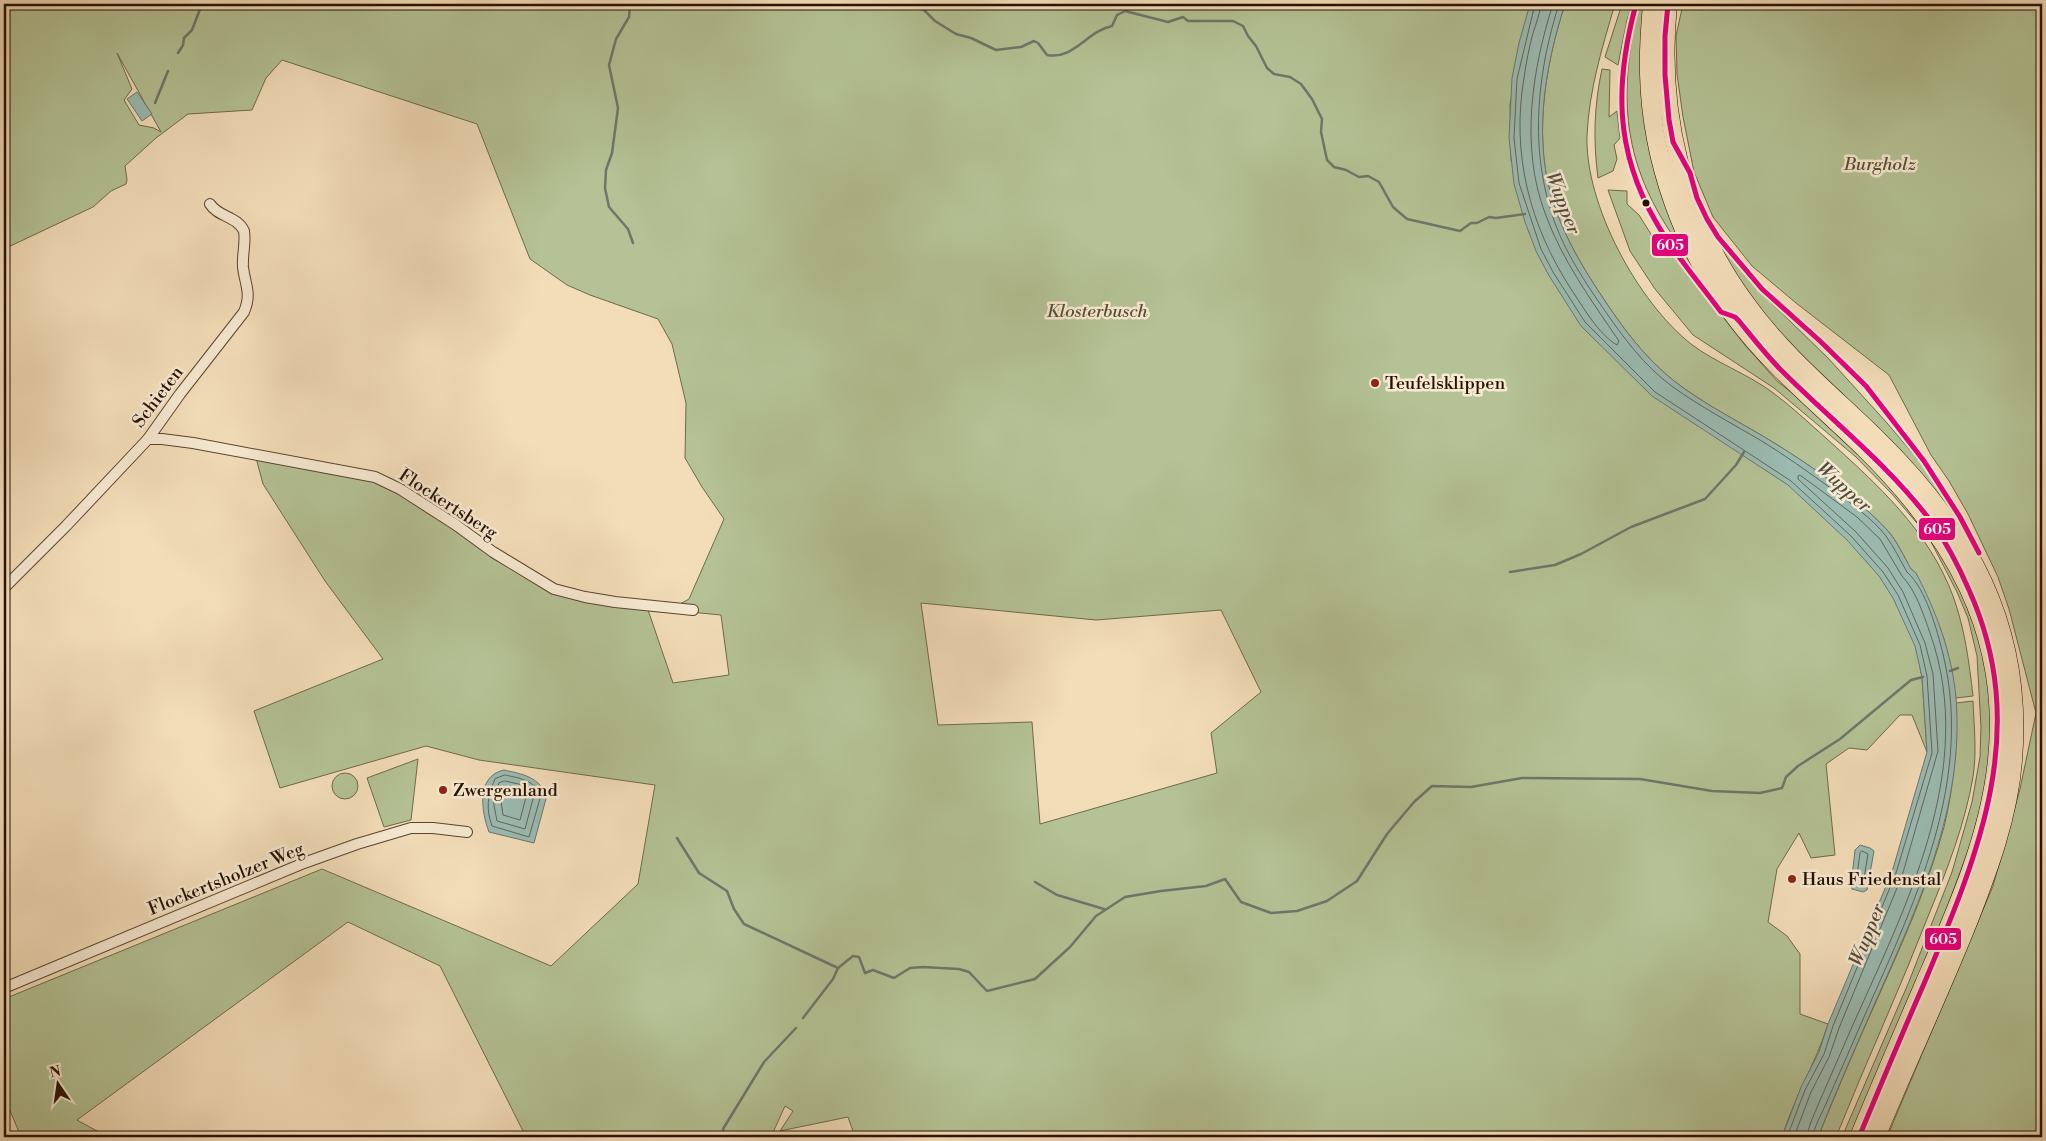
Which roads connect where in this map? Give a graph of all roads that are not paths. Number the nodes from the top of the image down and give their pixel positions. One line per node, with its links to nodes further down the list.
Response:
1 (1652, 4): 9 (highway)
2 (1668, 4): 10 (highway)
3 (210, 204): 4 (street, Schieten)
4 (148, 439): 5 (street, Schieten); 6 (street, Flockertsberg)
5 (4, 588)
6 (693, 610)
7 (467, 832): 8 (street, Flockertsholzer Weg)
8 (4, 988)
9 (1859, 1137)
10 (1876, 1137)

